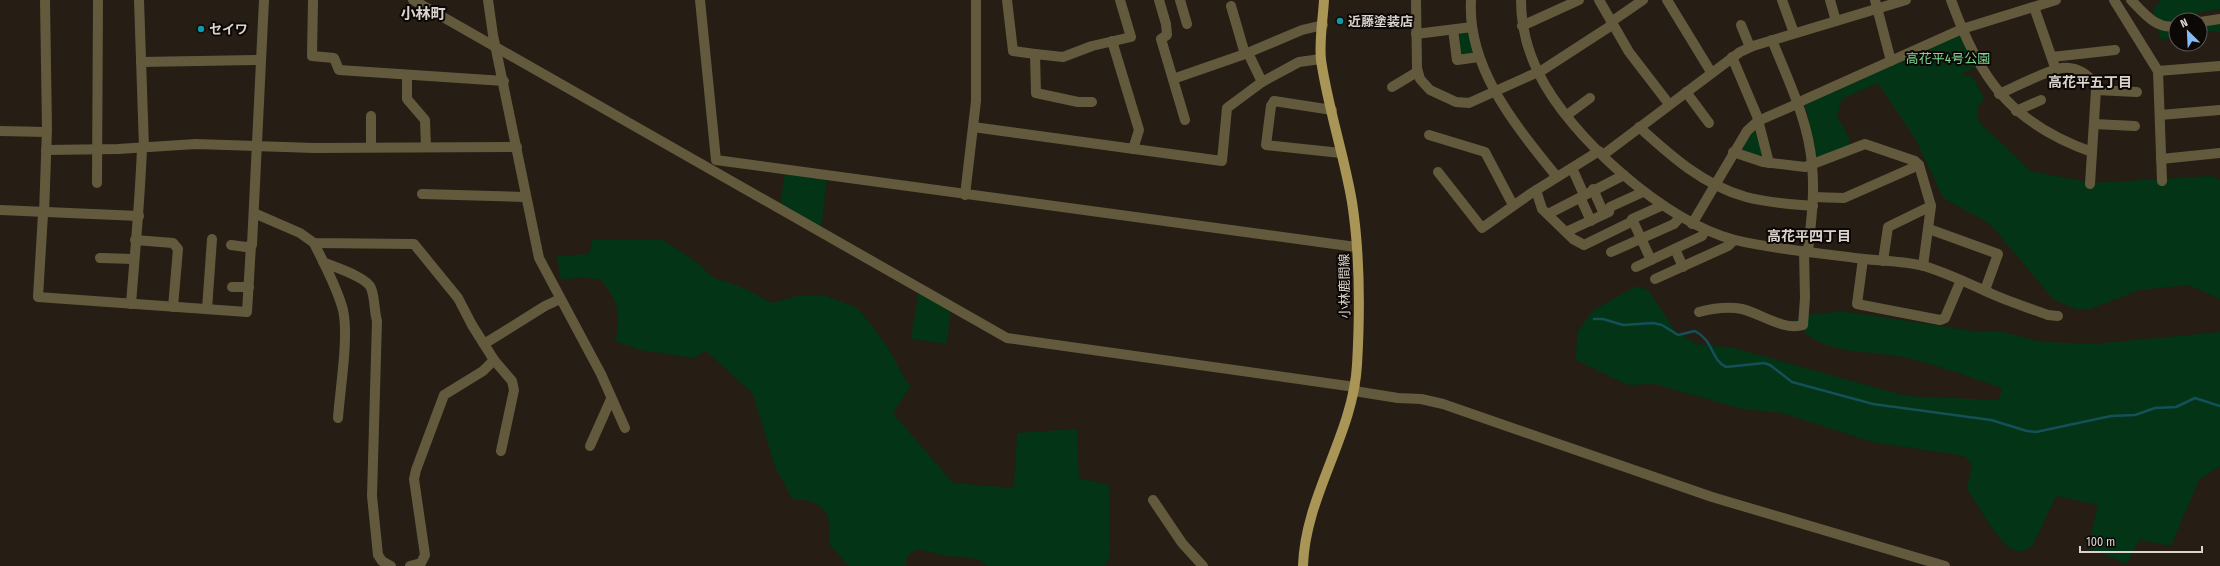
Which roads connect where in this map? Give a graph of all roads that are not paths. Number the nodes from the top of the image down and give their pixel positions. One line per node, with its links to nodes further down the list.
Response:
1 (45, 0): 95 (street)
2 (98, 0): 104 (street)
3 (139, 0): 59 (street)
4 (264, 0): 57 (street)
5 (313, 0): 66 (street)
6 (413, 0): 48 (street)
7 (488, 0): 48 (street)
8 (700, 0): 111 (street)
9 (976, 0): 92 (street)
10 (1007, 0): 52 (street)
11 (1120, 0): 47 (street)
12 (1159, 0): 67 (street)
13 (1180, 0): 36 (street)
14 (1324, 0): 37 (main road, 小林鹿間線)
15 (1416, 0): 44 (street)
16 (1471, 0): 40 (street)
17 (1521, 0): 39 (street)
18 (1579, 0): 39 (street)
19 (1599, 0): 35 (street)
20 (1643, 0): 35 (street)
21 (1667, 0): 65 (street)
22 (1782, 0): 45 (street)
23 (1830, 0): 33 (street)
24 (1906, 0): 29 (street)
25 (1951, 0): 42 (street)
26 (2056, 0): 30 (street)
27 (2114, 0): 62 (street)
28 (2131, 0): 41 (street)
29 (1876, 4): 33 (street); 58 (street)
30 (2032, 5): 42 (street); 55 (street)
31 (1231, 6): 51 (street)
32 (2220, 19): 34 (street)
33 (1836, 21): 45 (street)
34 (2208, 21)
35 (1612, 23): 64 (street); 80 (street)
36 (1187, 24)
37 (1323, 25): 51 (street); 56 (main road, 小林鹿間線)
38 (1742, 25): 49 (street)
39 (1522, 26): 64 (street)
40 (1472, 27): 43 (street); 53 (street)
41 (2168, 27)
42 (1962, 29): 58 (street); 75 (street)
43 (1452, 30): 44 (street); 53 (street)
44 (1416, 34): 63 (street)
45 (1794, 34): 46 (street)
46 (1772, 40): 49 (street); 79 (street)
47 (1112, 41): 52 (street); 102 (street)
48 (497, 47): 68 (street); 117 (street)
49 (1750, 47): 54 (street)
50 (2115, 50): 55 (street)
51 (1246, 53): 67 (street); 69 (street)
52 (1035, 54): 78 (street)
53 (1479, 57): 72 (street)
54 (1732, 57): 65 (street); 88 (street)
55 (2052, 57): 61 (street)
56 (1321, 59): 69 (street); 81 (main road, 小林鹿間線)
57 (261, 60): 59 (street); 97 (street)
58 (1891, 61): 79 (street)
59 (141, 62): 101 (street)
60 (2220, 66): 62 (street)
61 (2056, 70): 71 (street); 75 (street)
62 (2158, 70): 85 (street)
63 (1417, 72): 70 (street); 72 (street)
64 (1538, 72): 72 (street); 84 (street)
65 (1711, 72): 73 (street)
66 (408, 75): 68 (street); 99 (street)
67 (1173, 79): 87 (street)
68 (504, 81): 100 (street)
69 (1262, 82): 102 (street)
70 (1392, 87)
71 (2096, 90): 74 (street); 90 (street)
72 (1495, 92): 119 (street)
73 (1686, 92): 80 (street); 89 (street)
74 (2137, 92)
75 (1999, 94): 83 (street)
76 (1590, 98): 84 (street)
77 (2042, 100): 83 (street)
78 (1092, 102)
79 (1797, 103): 88 (street); 113 (street)
80 (1669, 104): 93 (street)
81 (1332, 110): 107 (main road, 小林鹿間線); 107 (street)
82 (2220, 110): 85 (street)
83 (2016, 111): 106 (street)
84 (1567, 115): 108 (street)
85 (2160, 115): 110 (street)
86 (371, 116): 98 (street)
87 (1185, 120)
88 (1758, 121): 105 (street); 112 (street)
89 (1709, 123)
90 (2094, 124): 91 (street); 106 (street)
91 (2135, 126)
92 (973, 127): 102 (street); 128 (street)
93 (1639, 127): 108 (street); 123 (street)
94 (0, 131): 95 (street)
95 (46, 132): 103 (street)
96 (1429, 134): 132 (street)
97 (257, 145): 98 (street); 101 (street); 136 (street)
98 (371, 147): 99 (street)
99 (426, 147): 100 (street)
100 (517, 147): 129 (street)
101 (143, 148): 104 (street); 140 (street)
102 (1133, 149)
103 (46, 150): 104 (street); 138 (street)
104 (97, 150): 121 (street)
105 (1733, 152): 112 (street); 123 (street)
106 (2092, 152): 122 (street)
107 (1341, 153): 156 (main road, 小林鹿間線)
108 (1601, 153): 115 (street); 118 (street)
109 (2220, 153): 110 (street)
110 (2162, 159): 120 (street)
111 (716, 160): 117 (street); 128 (street)
112 (1769, 163): 113 (street)
113 (1812, 165): 114 (street); 131 (street)
114 (1919, 165): 131 (street); 134 (street)
115 (1572, 168): 119 (street); 130 (street)
116 (1438, 172): 132 (street)
117 (717, 174): 182 (street)
118 (1624, 174): 124 (street); 126 (street)
119 (1557, 177): 125 (street)
120 (2162, 182)
121 (97, 183)
122 (2090, 184)
123 (1715, 185): 131 (street); 144 (street)
124 (1593, 189): 130 (street); 137 (street)
125 (1536, 190): 132 (street); 139 (street)
126 (1643, 192): 133 (street); 137 (street)
127 (422, 194): 129 (street)
128 (965, 195): 156 (street)
129 (526, 197): 174 (street)
130 (1582, 197): 139 (street); 142 (street)
131 (1813, 202): 158 (street)
132 (1513, 206)
133 (1661, 206): 141 (street); 143 (street)
134 (1931, 206): 146 (street); 164 (street)
135 (0, 210): 138 (street)
136 (254, 212): 153 (street); 154 (street)
137 (1607, 213): 142 (street); 145 (street)
138 (43, 214): 140 (street); 175 (street)
139 (1548, 214): 148 (street)
140 (140, 216): 151 (street)
141 (1680, 217): 144 (street); 150 (street)
142 (1591, 221): 148 (street)
143 (1633, 221): 145 (street); 150 (street)
144 (1692, 224): 147 (street)
145 (1616, 228): 148 (street)
146 (1928, 229): 167 (street); 173 (street)
147 (1705, 231): 152 (street); 157 (street)
148 (1566, 232)
149 (212, 239): 177 (street)
150 (1641, 239): 159 (street); 163 (street)
151 (135, 240): 162 (street); 176 (street)
152 (1734, 240): 158 (street); 166 (street)
153 (314, 243): 165 (street); 180 (street)
154 (251, 245): 155 (street); 172 (street)
155 (231, 246)
156 (1356, 247): 182 (main road, 小林鹿間線)
157 (1675, 249): 163 (street); 166 (street)
158 (1806, 251): 161 (street); 178 (street)
159 (1611, 252)
160 (100, 258): 162 (street)
161 (1863, 258): 164 (street); 170 (street)
162 (134, 259): 175 (street)
163 (1651, 260): 168 (street)
164 (1883, 261): 167 (street)
165 (323, 262): 184 (street); 189 (street)
166 (1683, 266): 169 (street)
167 (1923, 266): 170 (street)
168 (1636, 267)
169 (1655, 279)
170 (1961, 280): 173 (street)
171 (232, 287): 172 (street)
172 (249, 287): 177 (street)
173 (1985, 290): 179 (street)
174 (560, 298): 180 (street); 183 (street)
175 (131, 304): 176 (street)
176 (173, 307): 177 (street)
177 (207, 309)
178 (1699, 312)
179 (2058, 316)
180 (484, 344): 181 (street)
181 (494, 360): 187 (street); 190 (street)
182 (1354, 389): 192 (main road, 小林鹿間線); 193 (street)
183 (611, 399): 185 (street); 186 (street)
184 (338, 418)
185 (624, 428)
186 (590, 446)
187 (501, 451)
188 (1153, 500): 191 (street)
189 (391, 566)
190 (410, 566)
191 (1202, 566)
192 (1303, 566)
193 (1945, 566)

